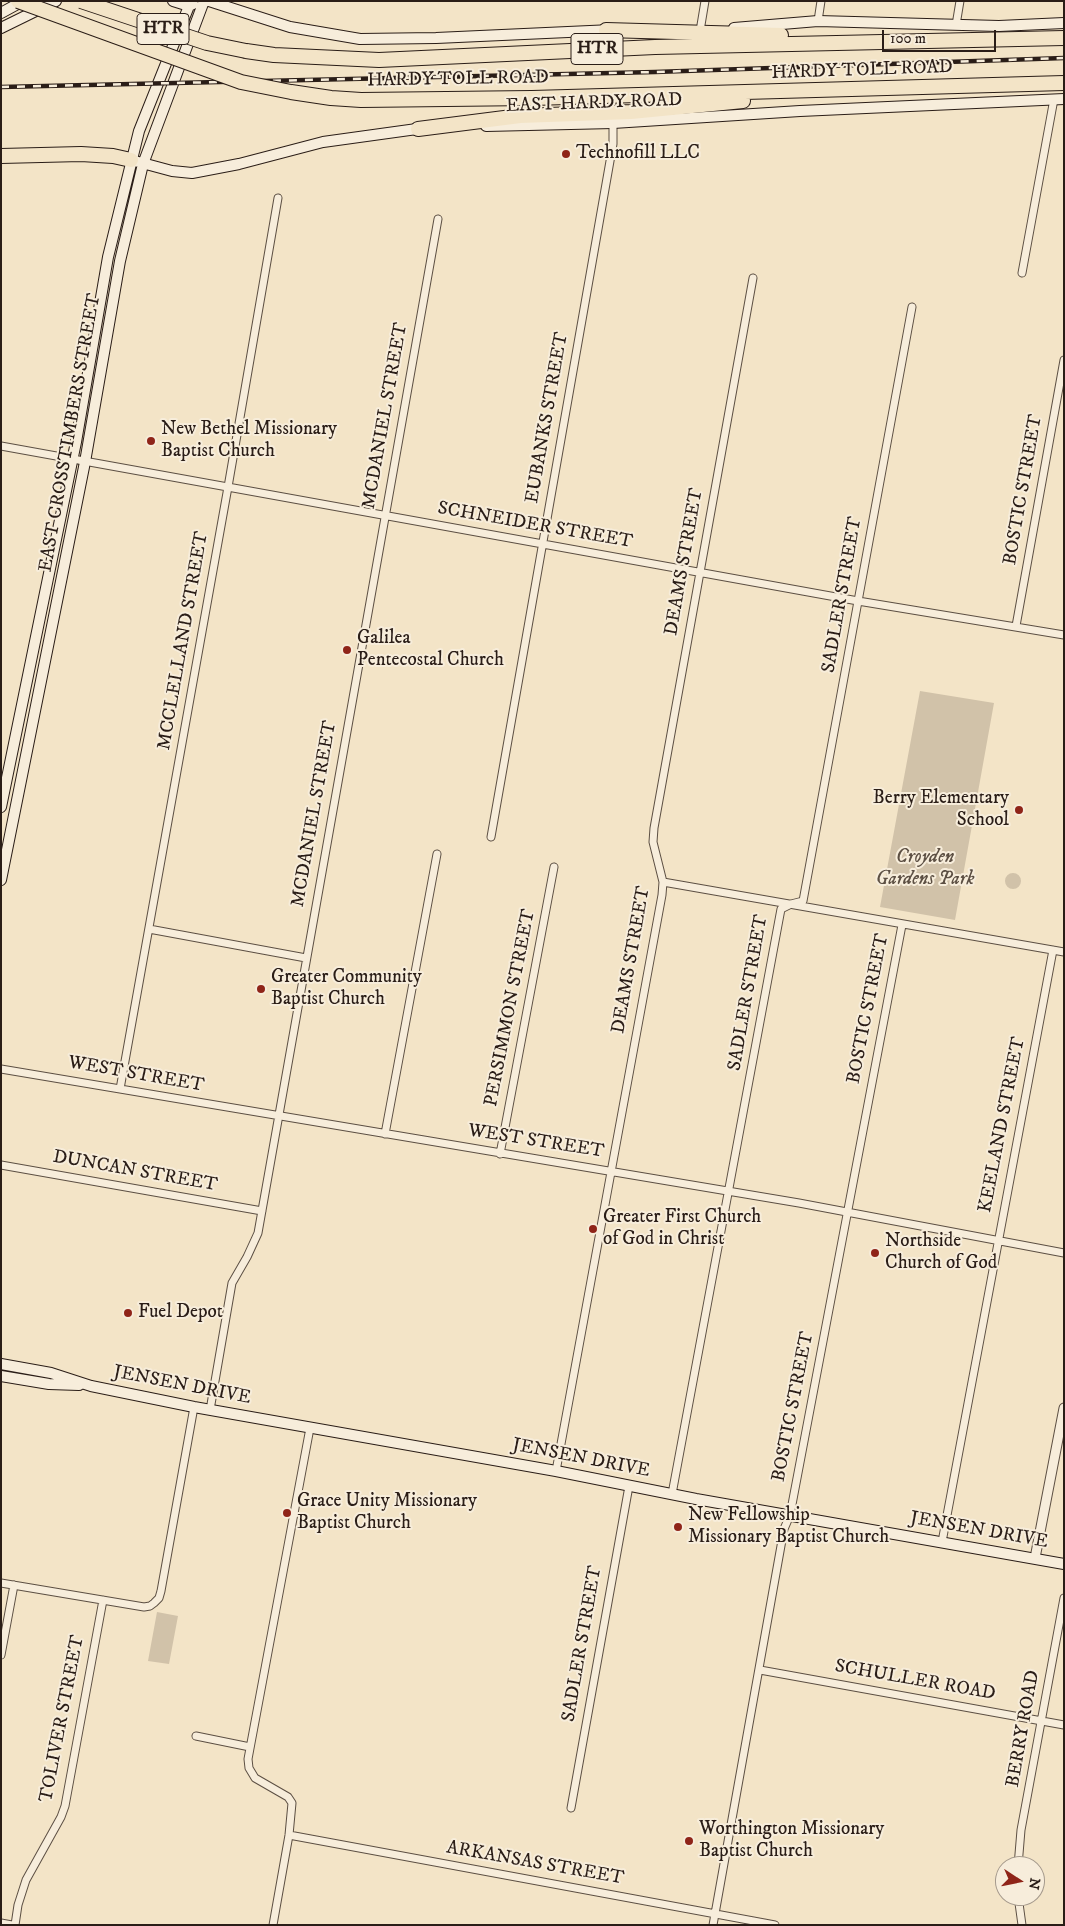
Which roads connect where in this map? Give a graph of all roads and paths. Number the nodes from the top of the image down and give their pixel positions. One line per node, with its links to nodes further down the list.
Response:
1 (18, 1): 22 (highway, HARDY TOLL ROAD / HTR, bridge)
2 (23, 1): 12 (main road)
3 (56, 1): 16 (main road)
4 (81, 1): 20 (highway, HARDY TOLL ROAD / HTR, bridge)
5 (173, 1): 11 (main road)
6 (203, 1): 11 (main road); 27 (main road, EAST CROSSTIMBERS STREET)
7 (209, 1): 17 (main road)
8 (705, 1): 18 (street)
9 (822, 1): 13 (street)
10 (960, 1): 15 (street)
11 (190, 4): 27 (main road, EAST CROSSTIMBERS STREET)
12 (1, 13)
13 (818, 21): 15 (main road); 18 (main road)
14 (1064, 23): 15 (main road)
15 (956, 24)
16 (1, 28)
17 (606, 30): 18 (main road); 20 (highway)
18 (700, 31)
19 (1064, 38): 20 (highway, HARDY TOLL ROAD / HTR)
20 (949, 40)
21 (1064, 84): 22 (highway, HARDY TOLL ROAD / HTR)
22 (813, 91): 25 (highway)
23 (1059, 99): 24 (main road, EAST HARDY ROAD); 32 (street)
24 (613, 123): 25 (main road, EAST HARDY ROAD); 43 (street, EUBANKS STREET)
25 (418, 128): 27 (main road, EAST HARDY ROAD)
26 (1, 156): 27 (highway)
27 (137, 162): 30 (main road, EAST CROSSTIMBERS STREET); 31 (main road, EAST CROSSTIMBERS STREET)
28 (278, 198): 41 (street, MCCLELLAND STREET)
29 (438, 220): 42 (street, MCDANIEL STREET)
30 (108, 257): 31 (main road); 35 (main road, EAST CROSSTIMBERS STREET)
31 (120, 260): 36 (main road, EAST CROSSTIMBERS STREET)
32 (1022, 273)
33 (753, 278): 46 (street, DEAMS STREET)
34 (912, 307): 47 (street, SADLER STREET)
35 (96, 326): 36 (main road); 39 (main road, EAST CROSSTIMBERS STREET)
36 (108, 327): 40 (main road, EAST CROSSTIMBERS STREET)
37 (1064, 360): 48 (street, BOSTIC STREET)
38 (1, 446): 39 (street, SCHNEIDER STREET)
39 (72, 460): 40 (street, SCHNEIDER STREET); 44 (main road, EAST CROSSTIMBERS STREET)
40 (85, 462): 41 (street, SCHNEIDER STREET); 45 (main road, EAST CROSSTIMBERS STREET)
41 (228, 487): 42 (street, SCHNEIDER STREET); 62 (street, MCCLELLAND STREET)
42 (386, 515): 43 (street, SCHNEIDER STREET); 65 (street, MCDANIEL STREET)
43 (542, 544): 46 (street, SCHNEIDER STREET); 55 (street, EUBANKS STREET)
44 (53, 550): 45 (main road); 50 (main road, EAST CROSSTIMBERS STREET)
45 (67, 554): 51 (main road, EAST CROSSTIMBERS STREET)
46 (700, 572): 47 (street, SCHNEIDER STREET); 59 (street, DEAMS STREET)
47 (858, 601): 48 (street, SCHNEIDER STREET); 60 (street, SADLER STREET)
48 (1016, 626): 49 (street, SCHNEIDER STREET)
49 (1064, 635)
50 (24, 693): 51 (main road); 52 (main road, EAST CROSSTIMBERS STREET)
51 (38, 696): 54 (main road, EAST CROSSTIMBERS STREET)
52 (1, 807)
53 (1, 824): 54 (main road)
54 (12, 826): 58 (main road, EAST CROSSTIMBERS STREET)
55 (491, 837)
56 (437, 854): 69 (street)
57 (554, 867): 70 (street, PERSIMMON STREET)
58 (1, 880)
59 (663, 882): 60 (street); 72 (street, DEAMS STREET)
60 (791, 904): 61 (street); 73 (street, SADLER STREET)
61 (902, 925): 63 (street); 75 (street, BOSTIC STREET)
62 (149, 929): 65 (street); 67 (street, MCCLELLAND STREET)
63 (1053, 950): 64 (street); 76 (street, KEELAND STREET)
64 (1064, 952)
65 (306, 958): 68 (street, MCDANIEL STREET)
66 (1, 1069): 67 (street, WEST STREET)
67 (120, 1089): 68 (street, WEST STREET)
68 (279, 1116): 69 (street, WEST STREET); 74 (street, MCDANIEL STREET)
69 (385, 1134): 70 (street, WEST STREET)
70 (500, 1154): 72 (street, WEST STREET)
71 (1, 1165): 74 (street, DUNCAN STREET)
72 (611, 1171): 73 (street, WEST STREET); 87 (street, DEAMS STREET)
73 (729, 1192): 75 (street, WEST STREET); 89 (street, SADLER STREET)
74 (262, 1211): 85 (street, MCDANIEL STREET)
75 (846, 1212): 76 (street, WEST STREET); 90 (street, BOSTIC STREET)
76 (998, 1241): 77 (street, WEST STREET); 91 (street, KEELAND STREET)
77 (1064, 1253)
78 (1, 1364): 79 (main road, JENSEN DRIVE)
79 (33, 1370): 81 (main road); 82 (main road, JENSEN DRIVE)
80 (1, 1376): 81 (main road, JENSEN DRIVE)
81 (30, 1381): 82 (main road, JENSEN DRIVE)
82 (91, 1386): 83 (main road, JENSEN DRIVE)
83 (194, 1407): 85 (main road, JENSEN DRIVE); 97 (street)
84 (1064, 1408): 92 (street)
85 (210, 1410): 86 (main road, JENSEN DRIVE)
86 (310, 1428): 87 (main road, JENSEN DRIVE); 103 (street)
87 (556, 1471): 88 (main road, JENSEN DRIVE)
88 (629, 1486): 89 (main road, JENSEN DRIVE); 104 (street, SADLER STREET)
89 (672, 1494): 90 (main road, JENSEN DRIVE)
90 (790, 1515): 91 (main road, JENSEN DRIVE); 99 (street, BOSTIC STREET)
91 (942, 1542): 92 (main road, JENSEN DRIVE)
92 (1035, 1558): 93 (main road, JENSEN DRIVE)
93 (1064, 1564)
94 (1, 1583): 95 (street)
95 (14, 1585): 97 (street); 98 (street)
96 (1064, 1598): 100 (street, BERRY ROAD)
97 (102, 1600): 110 (street, TOLIVER STREET)
98 (1, 1655)
99 (760, 1670): 100 (street, SCHULLER ROAD); 108 (street, BOSTIC STREET)
100 (1042, 1721): 101 (street, SCHULLER ROAD); 106 (street, BERRY ROAD)
101 (1064, 1724)
102 (196, 1736): 103 (street)
103 (250, 1747): 105 (street)
104 (571, 1808)
105 (289, 1835): 108 (street, ARKANSAS STREET); 111 (street)
106 (1019, 1856)
107 (1019, 1906): 114 (street)
108 (715, 1914): 112 (street, BOSTIC STREET); 113 (street, ARKANSAS STREET)
109 (1, 1923): 110 (street)
110 (13, 1925)
111 (273, 1925)
112 (713, 1925)
113 (775, 1925)
114 (1022, 1925)

